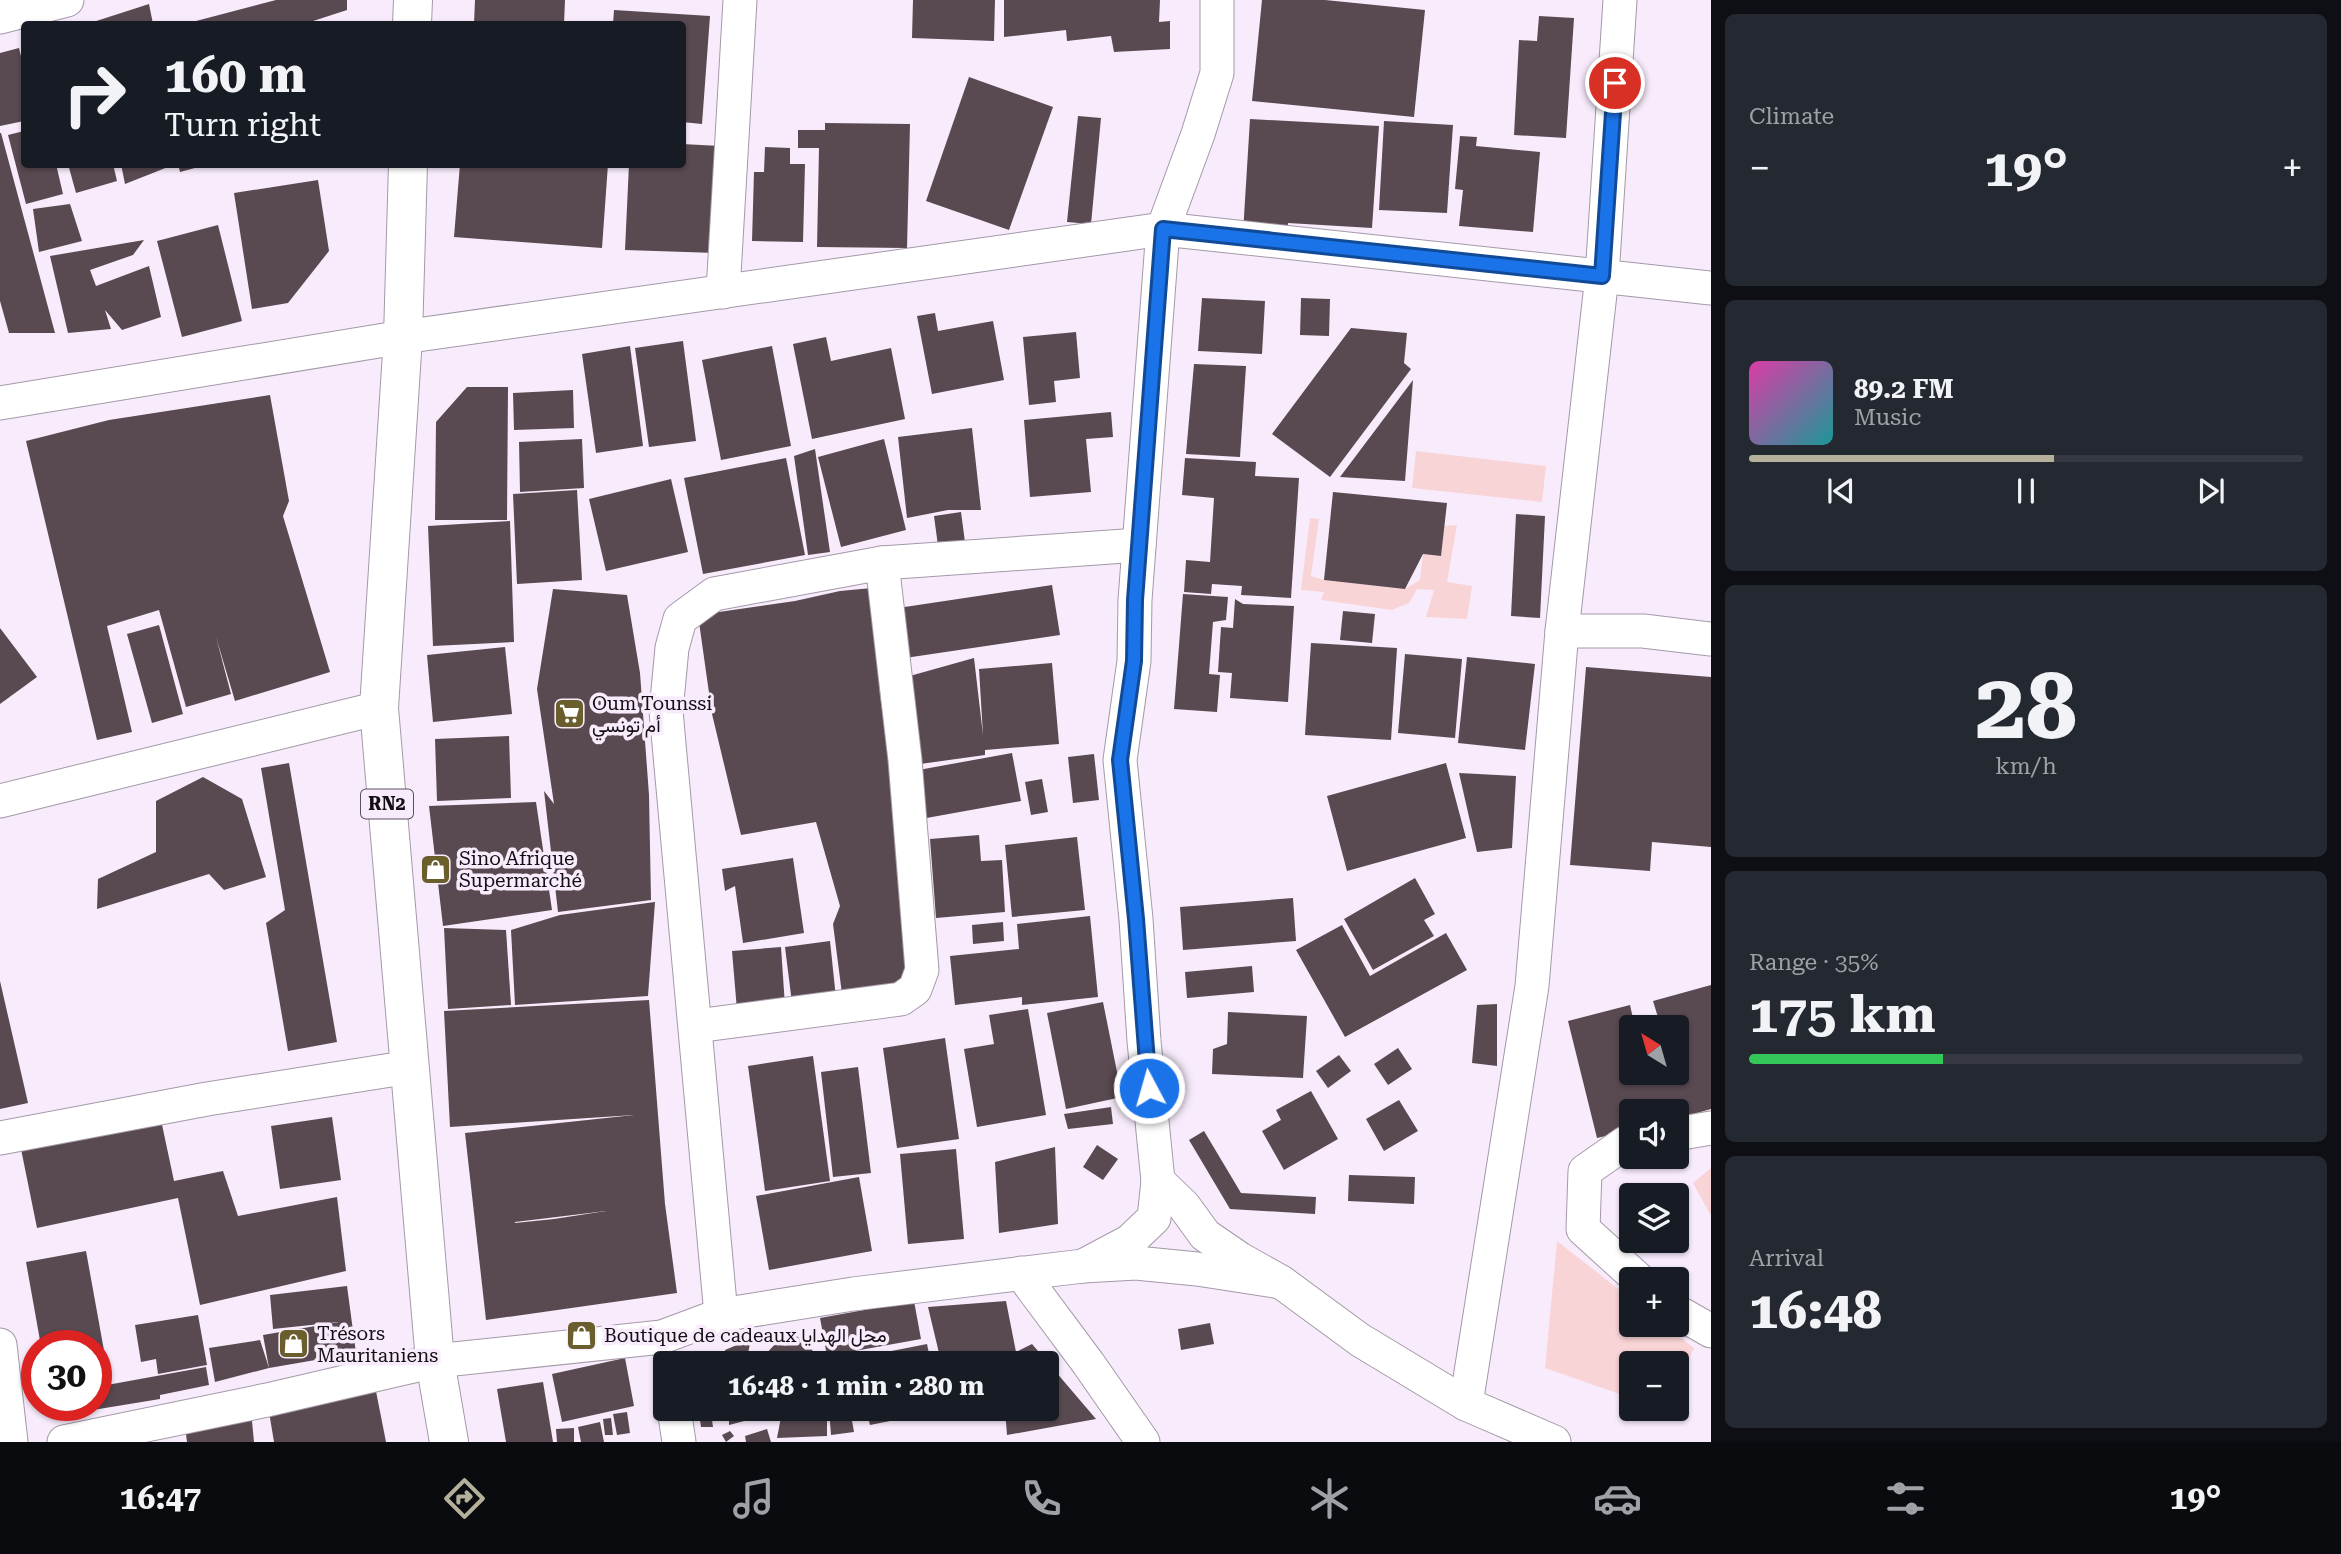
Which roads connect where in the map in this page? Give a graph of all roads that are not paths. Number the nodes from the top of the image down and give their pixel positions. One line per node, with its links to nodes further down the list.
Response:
1 (67, 0): 6 (street)
2 (413, 0): 7 (highway)
3 (740, 0): 12 (street)
4 (1217, 0): 9 (street)
5 (1620, 0): 10 (street)
6 (0, 17)
7 (412, 21)
8 (408, 168): 13 (highway, RN2)
9 (1163, 229): 10 (street); 12 (street); 15 (street)
10 (1602, 276): 11 (street); 17 (street)
11 (1711, 288)
12 (723, 292): 13 (street)
13 (403, 337): 14 (street); 19 (highway, RN2)
14 (0, 402)
15 (1139, 545): 16 (street); 27 (street)
16 (883, 563): 21 (street); 21 (street)
17 (1562, 631): 18 (street); 38 (street)
18 (1711, 639)
19 (379, 708): 20 (street); 22 (highway, RN2)
20 (0, 801)
21 (696, 1026): 32 (street)
22 (410, 1067): 25 (street); 37 (highway, RN2)
23 (1711, 1128): 24 (street)
24 (1689, 1132)
25 (0, 1138)
26 (1619, 1147): 29 (street)
27 (1158, 1181): 28 (street); 31 (street)
28 (1083, 1266): 30 (street); 31 (street)
29 (1625, 1267)
30 (1021, 1273): 32 (street); 44 (street)
31 (1281, 1282): 38 (street)
32 (721, 1315): 36 (street)
33 (1689, 1318): 34 (street)
34 (1711, 1331)
35 (0, 1345): 40 (street)
36 (664, 1350): 37 (street)
37 (435, 1361): 41 (street); 42 (highway, RN2)
38 (1466, 1404): 45 (street)
39 (676, 1421): 43 (street)
40 (11, 1442)
41 (64, 1442)
42 (449, 1442)
43 (679, 1442)
44 (1143, 1442)
45 (1554, 1442)

